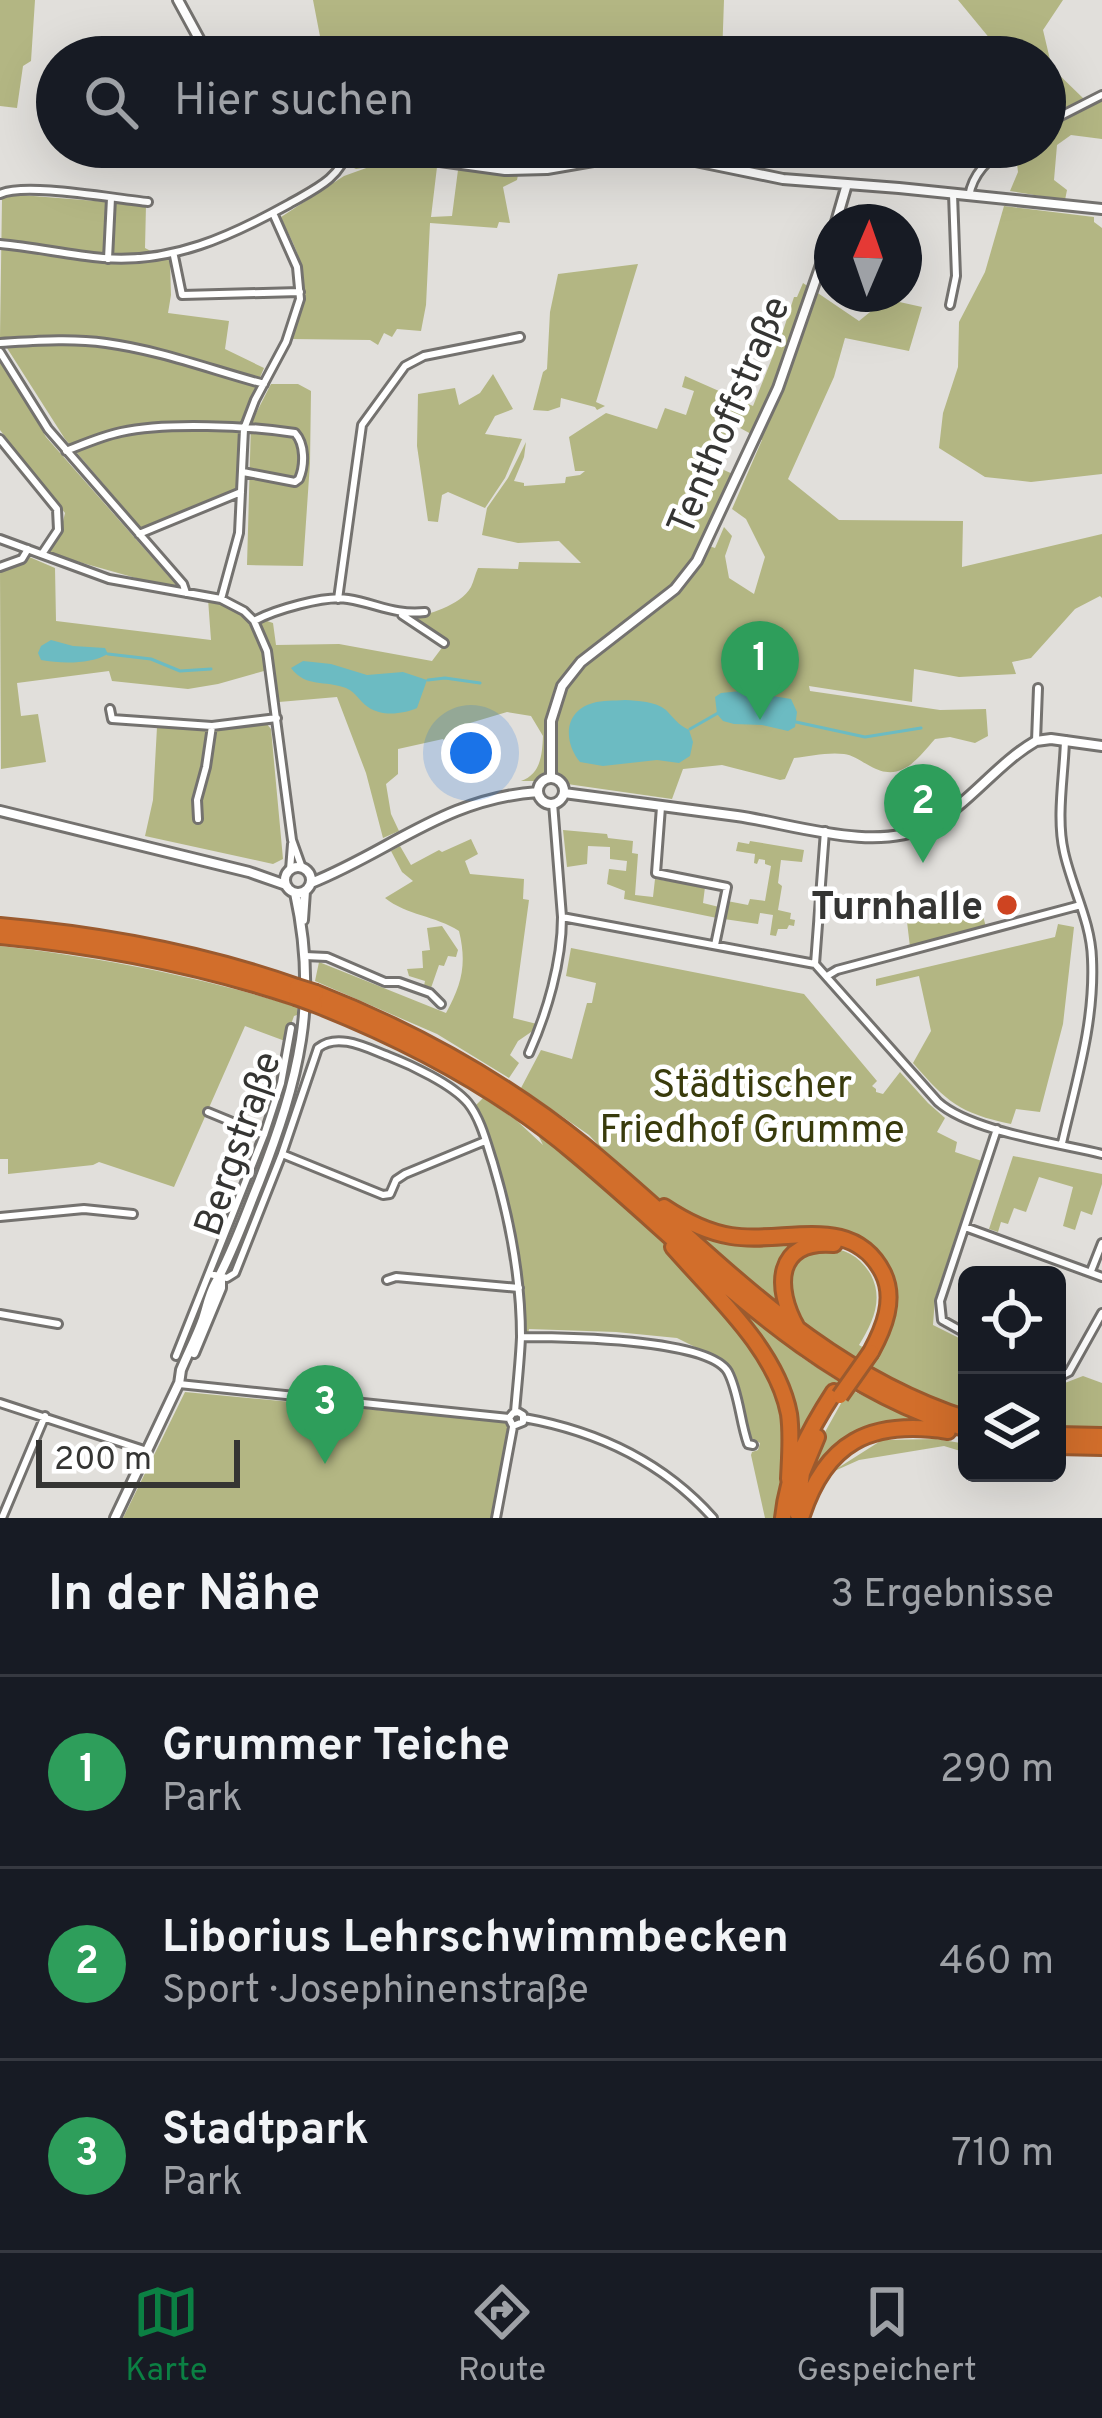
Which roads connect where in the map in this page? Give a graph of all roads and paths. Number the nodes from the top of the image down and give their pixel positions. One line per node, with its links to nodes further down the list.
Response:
1 (178, 0): 2 (street)
2 (198, 36)
3 (1102, 95): 4 (street)
4 (1066, 113)
5 (341, 168): 18 (street)
6 (500, 168): 7 (street)
7 (547, 168)
8 (729, 168): 10 (street)
9 (982, 168): 13 (street)
10 (848, 184): 12 (street); 16 (street)
11 (0, 194): 14 (street)
12 (953, 194): 13 (street); 24 (street)
13 (969, 196): 17 (street)
14 (110, 198): 15 (street); 21 (street)
15 (148, 202)
16 (842, 204)
17 (1102, 209)
18 (273, 212): 20 (street); 23 (street)
19 (0, 244): 21 (street)
20 (173, 255): 21 (street); 23 (street)
21 (108, 259)
22 (814, 285): 52 (street, Tenthoffstraße)
23 (300, 292): 27 (street)
24 (950, 305)
25 (520, 338): 39 (street)
26 (0, 348): 27 (street); 30 (street)
27 (264, 384): 28 (street)
28 (244, 429): 30 (street); 31 (street); 31 (street)
29 (0, 439): 36 (street)
30 (66, 451): 33 (street)
31 (243, 472): 32 (street)
32 (242, 491): 33 (street); 40 (street)
33 (140, 534): 38 (street)
34 (0, 538): 35 (street)
35 (28, 549): 36 (street); 37 (street)
36 (42, 555): 38 (street)
37 (0, 567)
38 (186, 593): 40 (street)
39 (338, 598): 42 (street); 43 (street)
40 (221, 599): 43 (street)
41 (425, 612): 42 (street)
42 (403, 615): 44 (street)
43 (254, 621): 47 (street, Bergstraße)
44 (444, 643)
45 (1038, 688): 50 (street)
46 (110, 709): 48 (street)
47 (277, 718): 48 (street); 60 (street, Bergstraße)
48 (212, 725): 58 (street)
49 (1065, 740): 50 (street); 51 (street); 63 (street)
50 (1036, 741): 59 (street)
51 (1102, 746)
52 (551, 778): 53 (street); 54 (street)
53 (538, 792): 55 (street); 62 (street)
54 (564, 793): 55 (street); 56 (street)
55 (553, 803): 64 (street)
56 (661, 807): 59 (street); 67 (street)
57 (0, 811): 61 (street)
58 (198, 819)
59 (825, 831): 69 (street)
60 (292, 841): 61 (street, Bergstraße); 62 (street, Bergstraße)
61 (287, 876): 62 (street); 62 (street)
62 (304, 881): 68 (street, Bergstraße)
63 (1079, 906): 70 (street); 80 (street)
64 (562, 917): 67 (street); 74 (street)
65 (0, 926): 71 (highway)
66 (0, 936): 71 (highway)
67 (716, 945): 69 (street)
68 (305, 956): 72 (street); 91 (street, Bergstraße)
69 (815, 964): 70 (street)
70 (827, 976): 77 (street)
71 (297, 992): 75 (highway, bridge)
72 (441, 1004)
73 (291, 1028): 78 (street, Bergstraße)
74 (529, 1053)
75 (509, 1097): 83 (highway); 84 (highway)
76 (208, 1112): 78 (street, Bergstraße)
77 (997, 1129): 80 (street); 87 (street)
78 (264, 1135): 90 (street, Bergstraße)
79 (485, 1141): 81 (street); 81 (street, Bergstraße); 94 (street)
80 (1062, 1144): 82 (street)
81 (282, 1154): 91 (street, Bergstraße)
82 (1102, 1154)
83 (616, 1173): 99 (highway); 101 (highway)
84 (642, 1210): 110 (highway); 118 (highway)
85 (133, 1214): 86 (street)
86 (0, 1216)
87 (965, 1227): 89 (street); 98 (street)
88 (1102, 1243): 89 (street)
89 (1090, 1271): 92 (street)
90 (210, 1274): 91 (street, Bergstraße); 102 (street, Bergstraße)
91 (221, 1276): 104 (street, Bergstraße)
92 (1102, 1276)
93 (387, 1280): 94 (street)
94 (519, 1288): 100 (street)
95 (1102, 1313): 103 (street)
96 (0, 1315): 97 (street)
97 (58, 1324)
98 (958, 1330)
99 (804, 1336): 101 (highway); 107 (highway)
100 (521, 1337): 109 (street); 114 (street)
101 (867, 1350): 105 (highway, bridge)
102 (176, 1356)
103 (1064, 1374)
104 (178, 1384): 109 (street); 117 (street, Bergstraße)
105 (837, 1394): 118 (highway); 124 (highway)
106 (0, 1403): 108 (street)
107 (958, 1415)
108 (45, 1416): 117 (street); 119 (street)
109 (513, 1418): 121 (street); 122 (street)
110 (958, 1428)
111 (958, 1430): 124 (highway)
112 (1066, 1435): 113 (highway)
113 (1102, 1436)
114 (753, 1444)
115 (1066, 1446): 116 (highway)
116 (1102, 1447)
117 (147, 1451): 120 (street, Bergstraße)
118 (789, 1479): 123 (highway)
119 (2, 1518)
120 (115, 1518)
121 (496, 1518)
122 (713, 1518)
123 (783, 1518)
124 (799, 1518)

